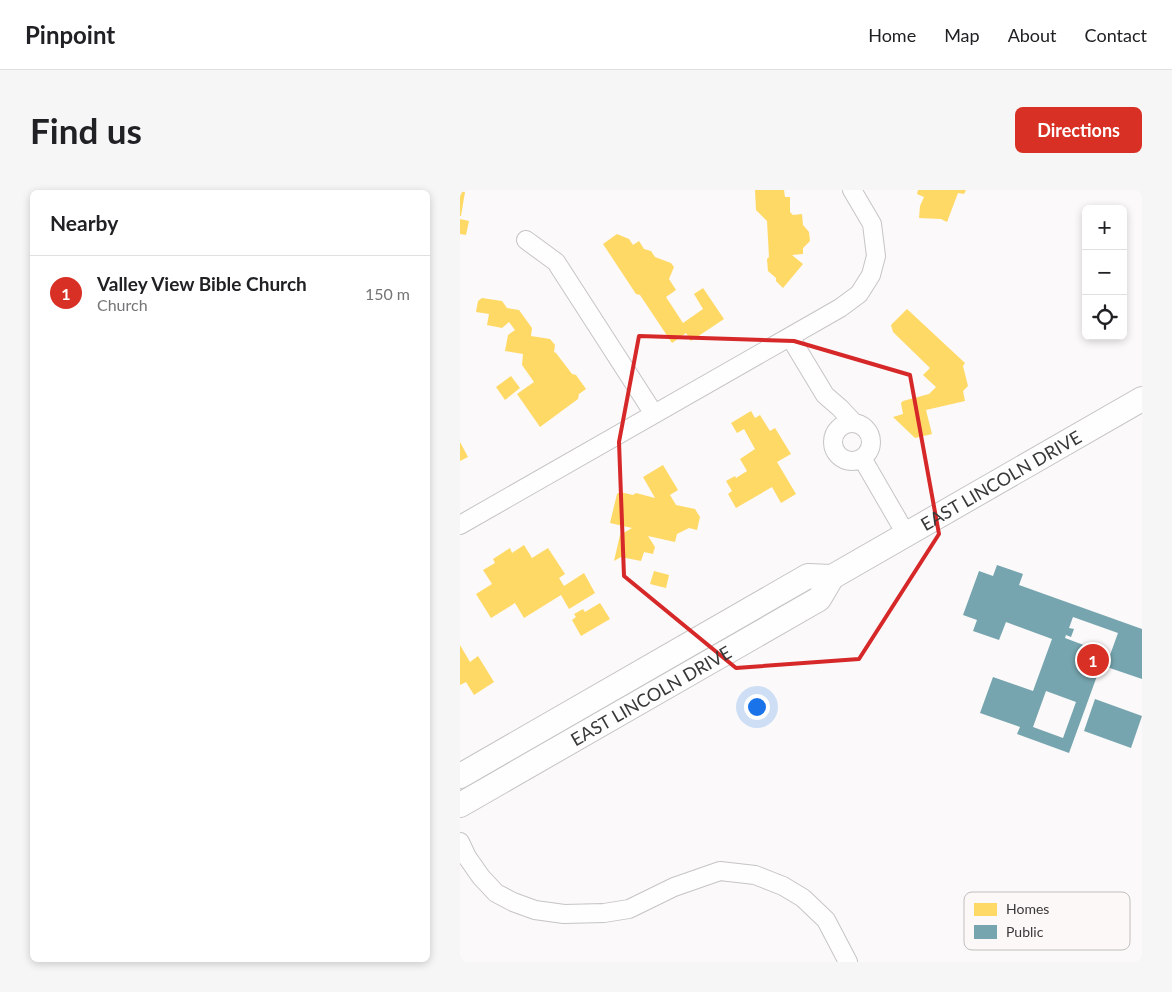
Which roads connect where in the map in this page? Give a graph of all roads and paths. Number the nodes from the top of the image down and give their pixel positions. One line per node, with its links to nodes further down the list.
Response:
1 (852, 190): 3 (street)
2 (526, 240): 6 (street)
3 (790, 337): 4 (street); 6 (street)
4 (825, 395): 7 (street); 8 (street)
5 (1142, 399): 11 (main road, EAST LINCOLN DRIVE)
6 (654, 414): 10 (street)
7 (854, 423): 8 (street); 9 (street)
8 (835, 434): 9 (street)
9 (862, 458): 11 (street)
10 (460, 525)
11 (906, 534): 12 (main road, EAST LINCOLN DRIVE)
12 (832, 577): 13 (main road, EAST LINCOLN DRIVE); 14 (main road, EAST LINCOLN DRIVE)
13 (460, 776)
14 (460, 805)
15 (460, 842): 16 (street)
16 (848, 962)

